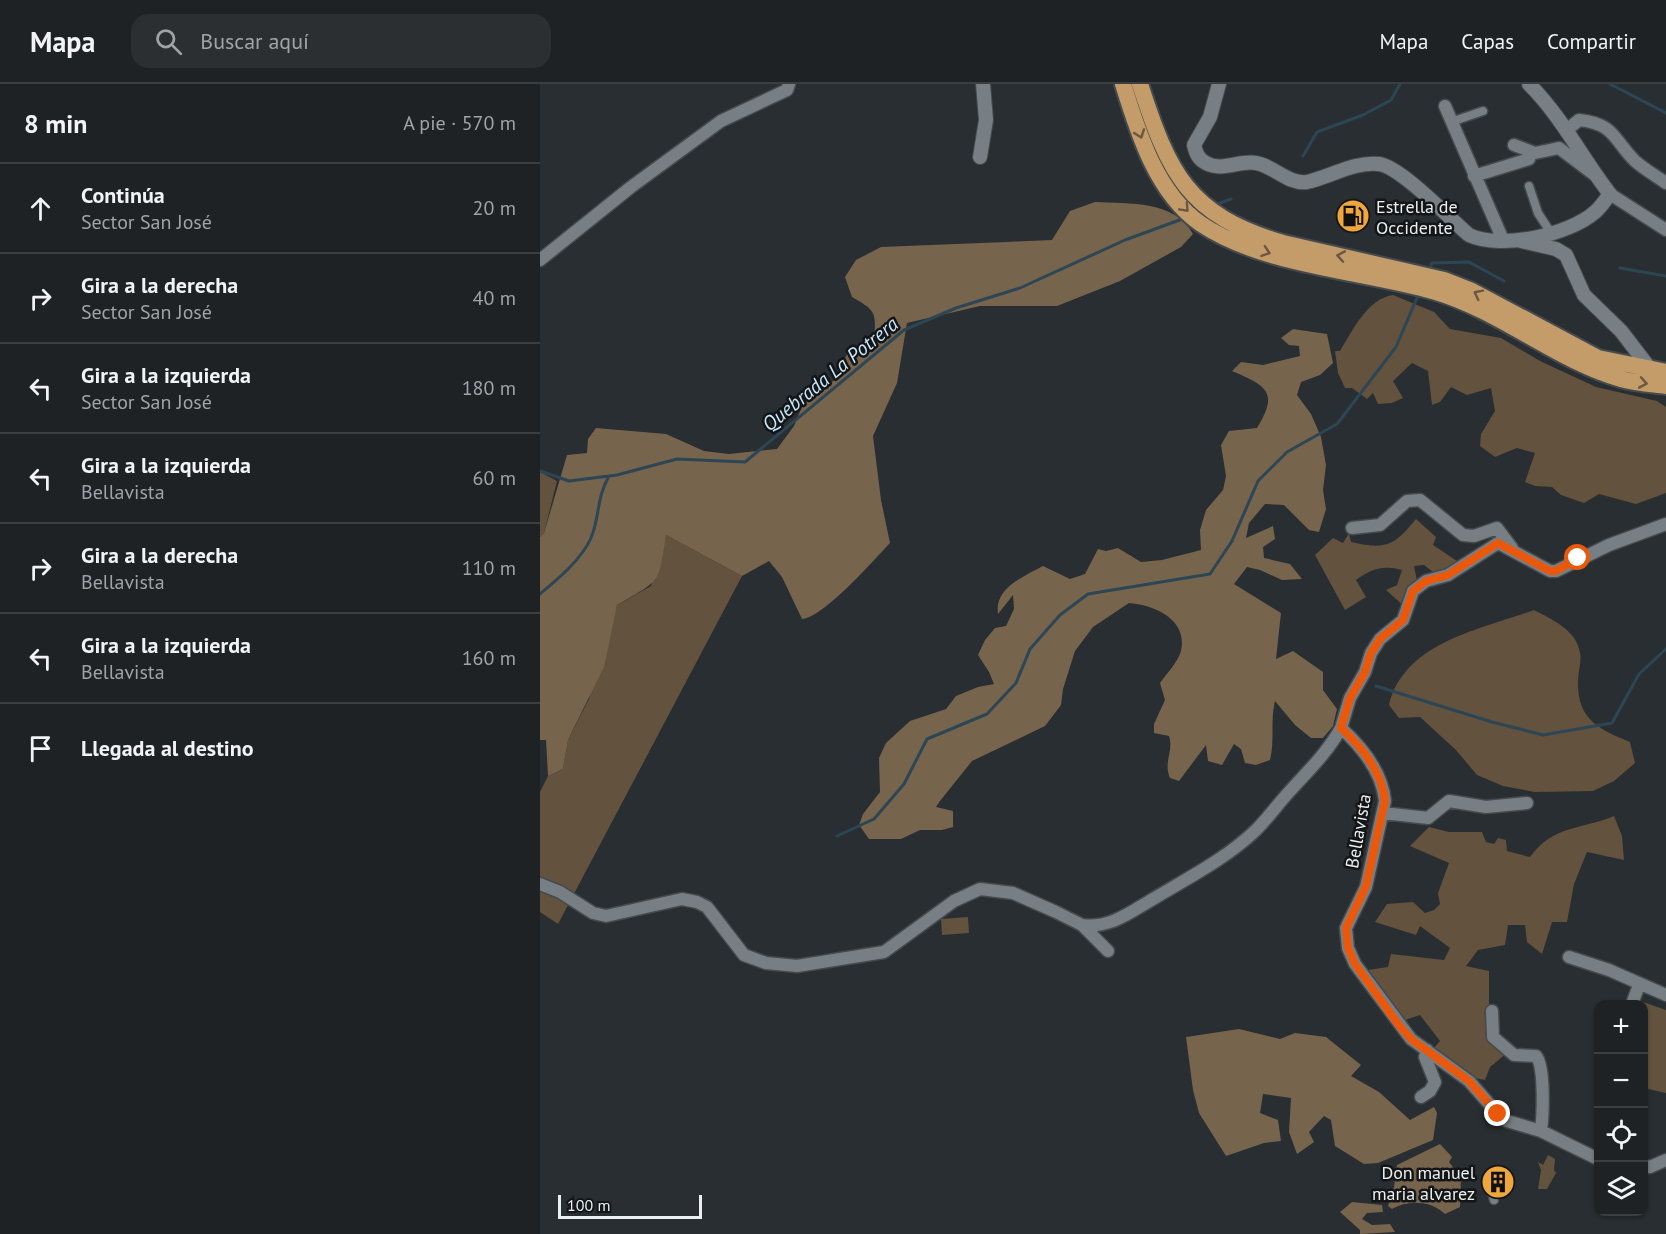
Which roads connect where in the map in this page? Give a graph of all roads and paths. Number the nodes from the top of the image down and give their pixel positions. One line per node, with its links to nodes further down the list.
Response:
1 (789, 84): 24 (street)
2 (983, 84): 12 (street)
3 (1122, 84): 16 (highway, one-way to 16)
4 (1140, 84): 16 (highway)
5 (1219, 84): 22 (street)
6 (1529, 84): 10 (street)
7 (1445, 106): 9 (street)
8 (1483, 111): 9 (street)
9 (1451, 122): 15 (street)
10 (1568, 129): 14 (street); 17 (street)
11 (1514, 145): 14 (street)
12 (980, 157)
13 (1529, 159): 15 (street)
14 (1596, 175): 19 (street)
15 (1474, 176): 22 (street)
16 (1169, 177): 25 (highway)
17 (1666, 183)
18 (1529, 186): 21 (street)
19 (1610, 194): 20 (street); 21 (street)
20 (1666, 230)
21 (1551, 233): 23 (street)
22 (1503, 240): 23 (street)
23 (1520, 240): 26 (street)
24 (540, 260)
25 (1440, 286): 26 (highway, one-way to 25); 27 (highway, one-way to 27)
26 (1658, 371)
27 (1666, 386)
28 (1666, 524): 30 (street)
29 (1352, 528): 30 (street)
30 (1513, 549): 31 (street)
31 (1341, 728): 33 (street, Bellavista); 35 (street)
32 (1527, 803): 33 (street)
33 (1383, 813): 42 (street, Bellavista)
34 (540, 884): 35 (street)
35 (1082, 925): 36 (street)
36 (1108, 951)
37 (1569, 957): 38 (street)
38 (1640, 985): 39 (street); 40 (street)
39 (1666, 995)
40 (1634, 1000)
41 (1492, 1011): 44 (street)
42 (1427, 1050): 43 (street); 44 (street, Bellavista)
43 (1421, 1097)
44 (1541, 1131): 45 (street, Bellavista)
45 (1594, 1157)
46 (1666, 1160): 47 (street)
47 (1648, 1167)
48 (1488, 1176): 49 (street)
49 (1494, 1200)

